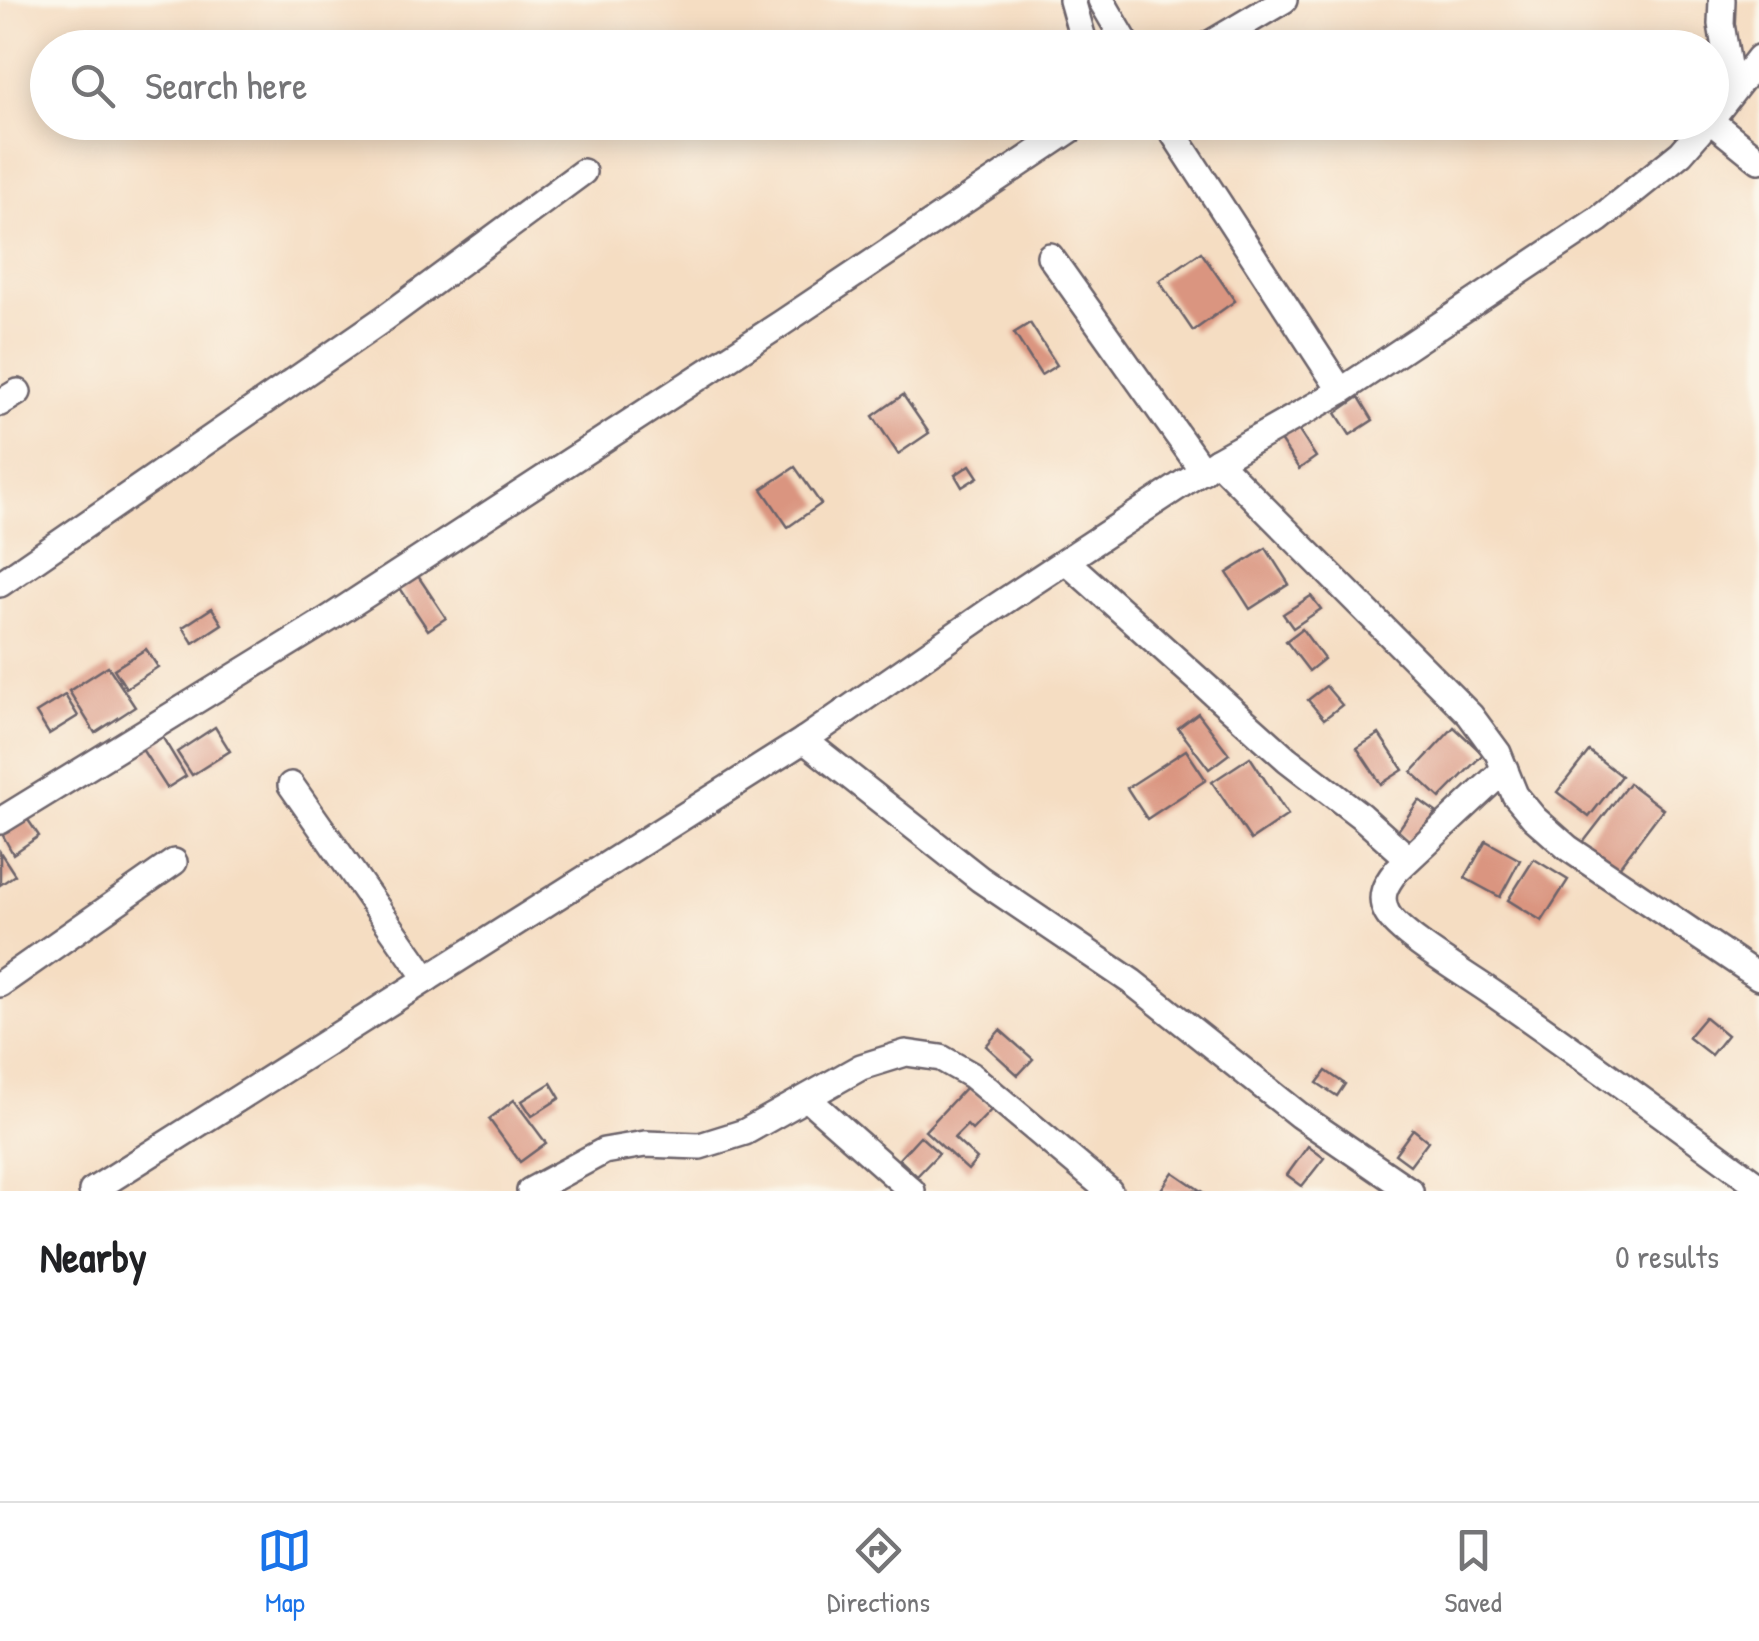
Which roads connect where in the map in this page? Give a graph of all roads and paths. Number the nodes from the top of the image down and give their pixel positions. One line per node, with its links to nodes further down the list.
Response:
1 (1072, 0): 5 (street)
2 (1101, 0): 6 (street)
3 (1284, 0): 7 (street)
4 (1722, 0): 8 (street)
5 (1080, 30)
6 (1118, 30)
7 (1233, 30)
8 (1722, 30)
9 (1759, 58): 11 (street)
10 (1729, 72): 11 (street)
11 (1732, 90): 12 (street)
12 (1729, 94)
13 (1729, 136): 17 (street)
14 (1055, 140): 27 (street)
15 (1178, 140): 20 (street)
16 (1693, 140): 20 (street)
17 (1759, 160)
18 (583, 172): 23 (street)
19 (1050, 256): 21 (street)
20 (1342, 392): 21 (street)
21 (1210, 466): 22 (street); 25 (street)
22 (1066, 561): 24 (street); 28 (street)
23 (0, 584)
24 (804, 740): 30 (street); 39 (street)
25 (1505, 768): 28 (street); 31 (street)
26 (290, 784): 30 (street)
27 (0, 822)
28 (1408, 858): 34 (street)
29 (174, 862): 32 (street)
30 (427, 978): 35 (street)
31 (1759, 978)
32 (0, 984)
33 (807, 1098): 36 (street); 37 (street); 38 (street)
34 (1759, 1186)
35 (92, 1191)
36 (530, 1191)
37 (912, 1191)
38 (1110, 1191)
39 (1410, 1191)

